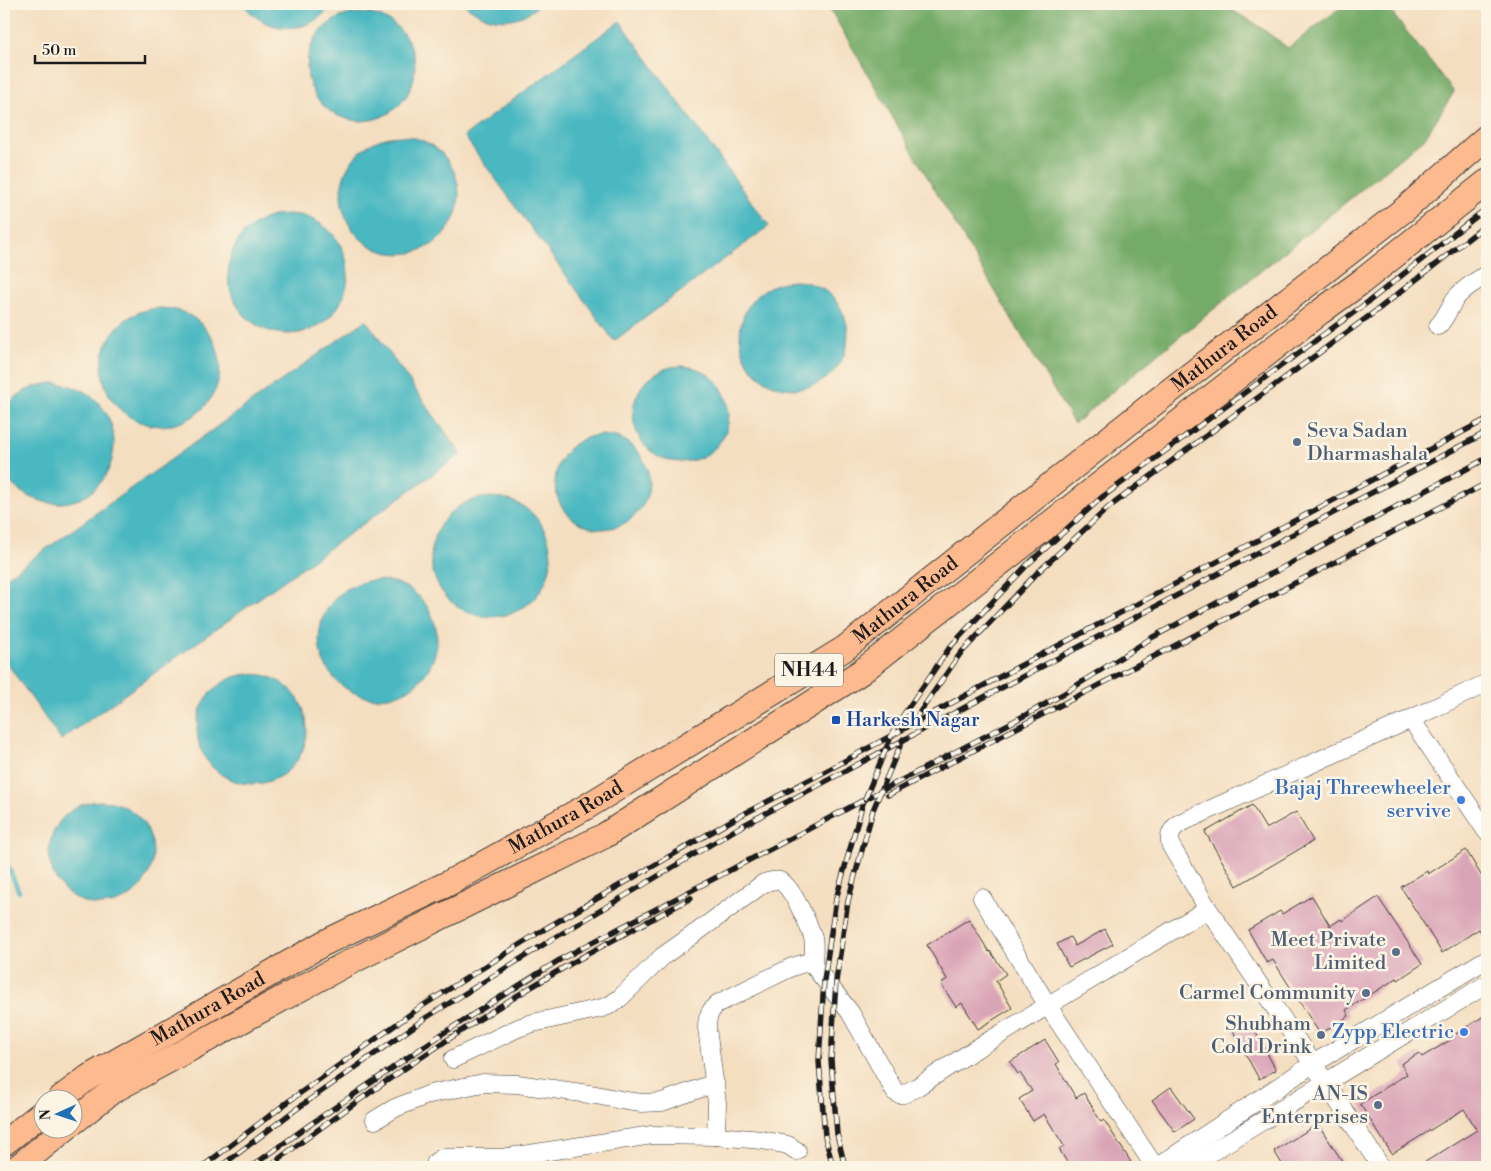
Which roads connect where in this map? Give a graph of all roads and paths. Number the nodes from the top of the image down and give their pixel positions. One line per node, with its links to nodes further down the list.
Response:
1 (1487, 137): 18 (highway, Mathura Road / NH44)
2 (1487, 182): 19 (highway, Mathura Road / NH44)
3 (1487, 274): 4 (street)
4 (1438, 326)
5 (1487, 683): 6 (street)
6 (1411, 719): 7 (street); 9 (street)
7 (1487, 832)
8 (982, 898): 13 (street)
9 (1208, 909): 13 (street); 15 (street)
10 (1487, 960): 15 (street)
11 (813, 965): 13 (street); 14 (street); 16 (street)
12 (1487, 984): 17 (street)
13 (1048, 1006): 28 (street)
14 (453, 1059)
15 (1312, 1064): 17 (street); 28 (street)
16 (715, 1083): 20 (street); 22 (street)
17 (1326, 1083): 29 (street); 30 (street)
18 (75, 1088)
19 (82, 1115)
20 (375, 1120)
21 (32, 1121): 24 (highway)
22 (716, 1136): 25 (street); 27 (street)
23 (54, 1138): 26 (highway)
24 (4, 1143)
25 (797, 1151)
26 (18, 1167)
27 (436, 1167)
28 (1156, 1167)
29 (1187, 1167)
30 (1381, 1167)

